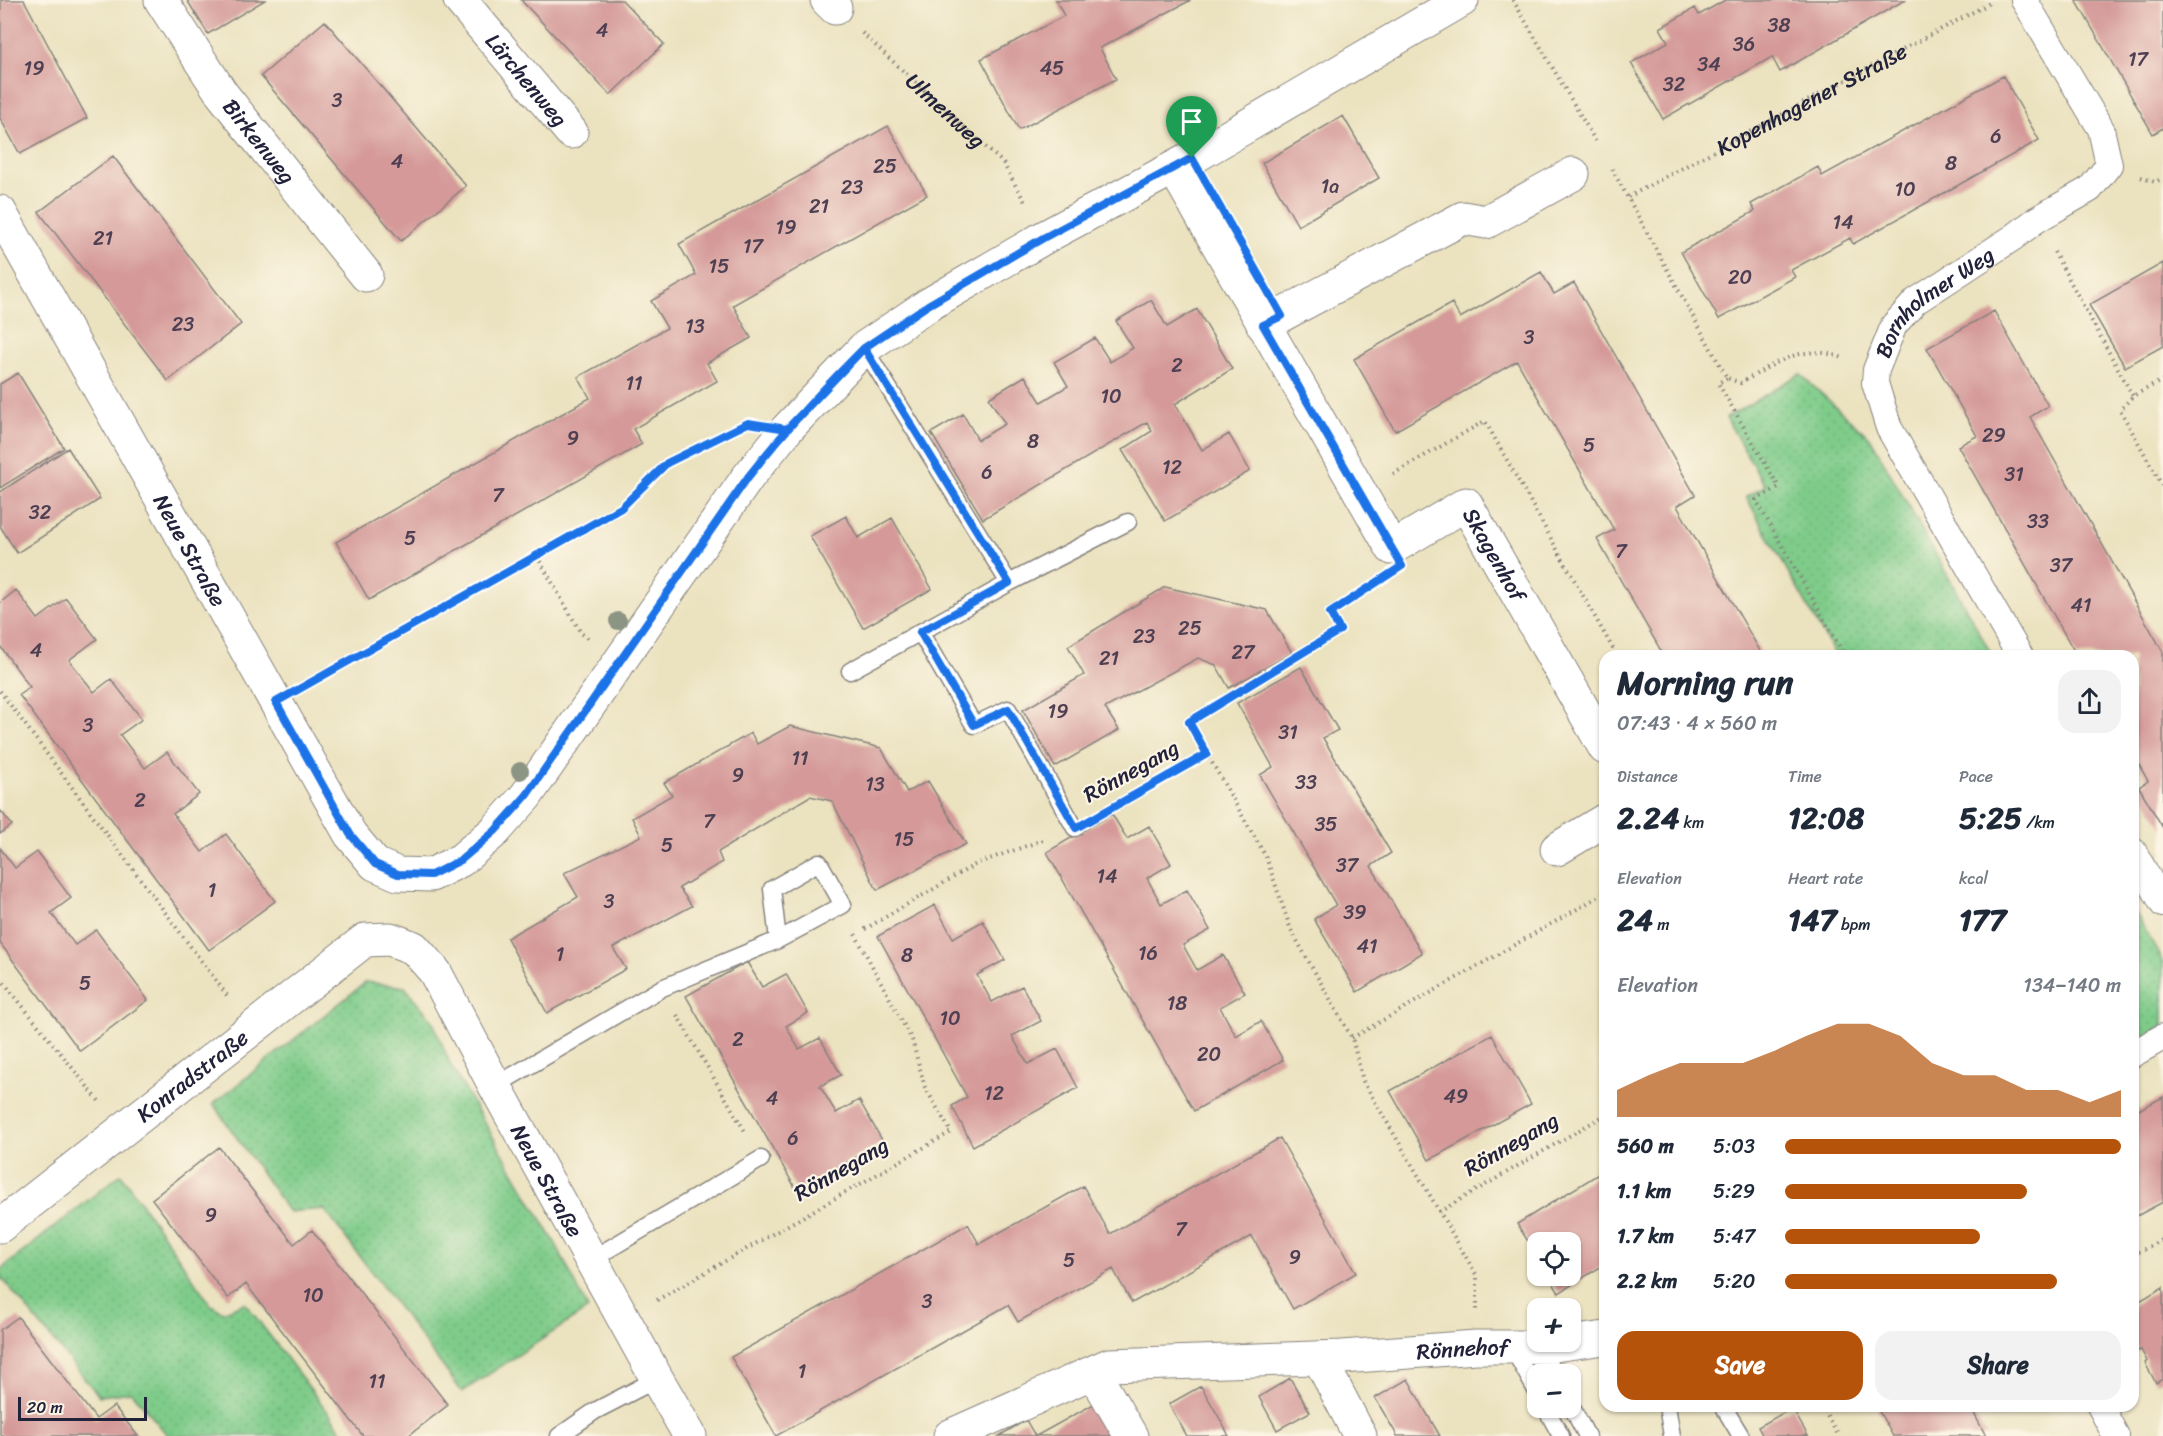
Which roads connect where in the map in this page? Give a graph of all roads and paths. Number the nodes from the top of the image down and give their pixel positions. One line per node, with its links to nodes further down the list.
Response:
1 (161, 0): 17 (street, Birkenweg)
2 (460, 0): 8 (street, Lärchenweg)
3 (1462, 0): 11 (street)
4 (1513, 0): 9 (path)
5 (1995, 0): 13 (path, Kopenhagener Straße)
6 (2024, 0): 15 (street, Bornholmer Weg)
7 (831, 4): 16 (path, Ulmenweg)
8 (571, 132)
9 (1600, 148)
10 (1611, 167): 13 (path)
11 (1174, 168): 16 (street); 18 (street)
12 (1574, 174): 18 (street)
13 (1628, 197): 21 (path)
14 (0, 212): 38 (street, Neue Straße)
15 (2036, 220): 20 (street, Bornholmer Weg); 23 (path)
16 (1045, 237): 19 (street)
17 (366, 275)
18 (1263, 325): 28 (street)
19 (864, 348): 24 (street); 30 (lane)
20 (1876, 370): 21 (path); 34 (street, Bornholmer Weg)
21 (1727, 378): 33 (path)
22 (2163, 380): 23 (path)
23 (2133, 396): 26 (path)
24 (787, 429): 29 (path); 35 (street)
25 (1387, 478): 32 (path)
26 (2163, 487)
27 (1128, 522): 30 (lane)
28 (1392, 548): 39 (street, Skagenhof); 40 (path)
29 (537, 556): 35 (path); 38 (path)
30 (1009, 583): 31 (lane)
31 (920, 632): 36 (lane); 42 (lane)
32 (1614, 650)
33 (1842, 650)
34 (2017, 650)
35 (618, 664): 38 (street, Neue Straße)
36 (850, 671)
37 (0, 691): 53 (path)
38 (276, 702)
39 (1599, 737)
40 (1207, 754): 42 (path, Rönnegang); 55 (path, Rönnegang)
41 (1599, 824): 43 (street)
42 (1076, 828): 48 (path, Rönnegang)
43 (1557, 849)
44 (2139, 870): 46 (street)
45 (1599, 896): 55 (path)
46 (2163, 904)
47 (843, 906): 48 (path, Rönnegang); 50 (lane); 50 (lane)
48 (855, 934): 66 (path, Rönnegang)
49 (390, 939): 53 (street, Konradstraße); 57 (street, Neue Straße)
50 (778, 940): 52 (lane)
51 (0, 978): 59 (path)
52 (662, 988): 57 (lane); 60 (path)
53 (252, 1028): 59 (street, Konradstraße)
54 (2163, 1037): 56 (street)
55 (1352, 1038): 61 (path, Rönnegang)
56 (2139, 1051)
57 (495, 1086): 65 (street, Neue Straße)
58 (1599, 1119): 61 (path, Rönnegang)
59 (122, 1130): 62 (street, Konradstraße)
60 (761, 1159): 65 (lane)
61 (1439, 1212): 68 (path, Rönnegang)
62 (0, 1226)
63 (2163, 1239): 64 (path)
64 (2139, 1252)
65 (592, 1259): 66 (street, Neue Straße)
66 (625, 1318): 72 (street, Neue Straße)
67 (1599, 1340): 69 (street, Rönnehof)
68 (1476, 1347): 69 (street, Rönnehof); 70 (street, Rönnehof)
69 (1535, 1356)
70 (1319, 1358): 71 (street, Rönnehof); 83 (street)
71 (1094, 1373): 81 (street, Rönnehof); 82 (street)
72 (657, 1379): 79 (lane); 80 (street, Neue Straße)
73 (1668, 1412): 86 (lane)
74 (1727, 1412): 87 (lane)
75 (1825, 1412): 88 (path)
76 (2103, 1412): 89 (street)
77 (1551, 1418): 84 (lane)
78 (1577, 1418): 85 (lane)
79 (559, 1436)
80 (690, 1436)
81 (950, 1436)
82 (1131, 1436)
83 (1360, 1436)
84 (1561, 1436)
85 (1587, 1436)
86 (1672, 1436)
87 (1741, 1436)
88 (1839, 1436)
89 (2116, 1436)

